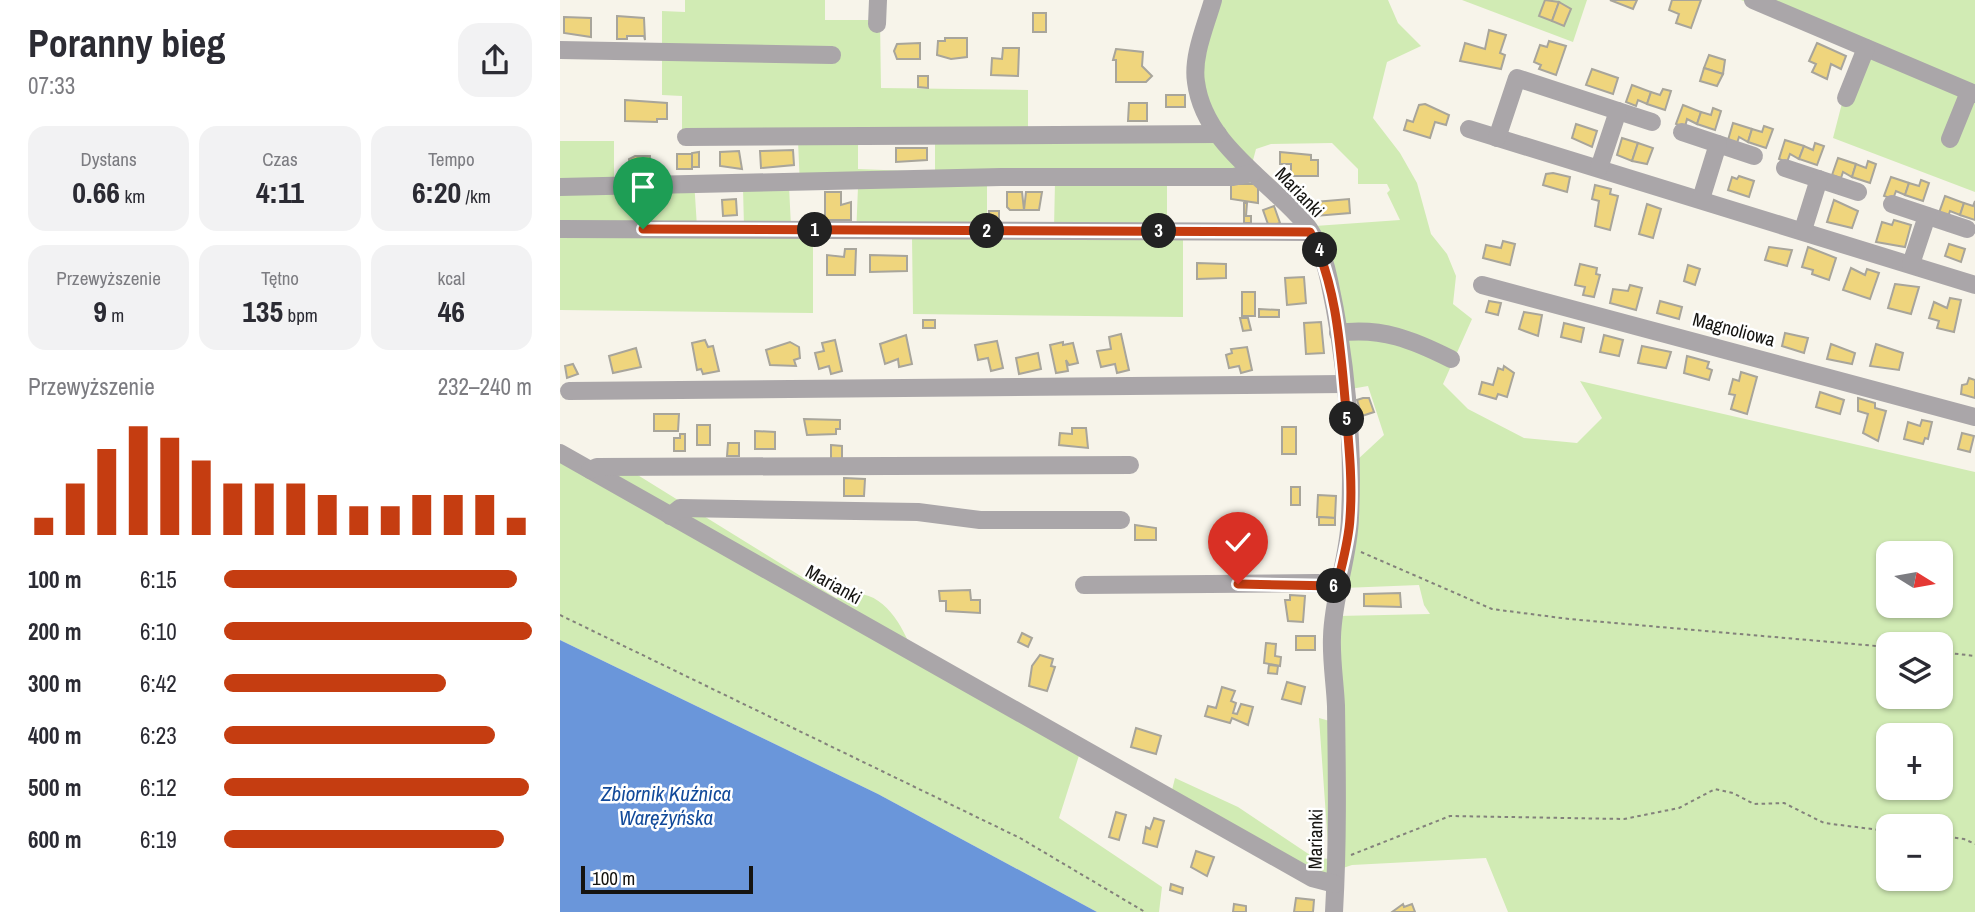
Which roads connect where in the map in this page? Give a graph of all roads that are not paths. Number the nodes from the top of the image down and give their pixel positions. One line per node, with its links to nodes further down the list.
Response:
1 (878, 0): 4 (street)
2 (1213, 0): 14 (street, Marianki)
3 (1753, 0): 5 (street)
4 (877, 24)
5 (1866, 48): 8 (street); 9 (street)
6 (560, 50): 7 (street)
7 (832, 55)
8 (1972, 93): 17 (street)
9 (1846, 99)
10 (1618, 111): 11 (street); 16 (street); 20 (street)
11 (1652, 122)
12 (1469, 129): 16 (street)
13 (1682, 132): 18 (street)
14 (1218, 134): 15 (street); 22 (street, Marianki)
15 (686, 137)
16 (1497, 138): 20 (street)
17 (1950, 139)
18 (1718, 144): 19 (street); 26 (street)
19 (1754, 156)
20 (1599, 168): 26 (street)
21 (1786, 168): 23 (street)
22 (1253, 173): 24 (street); 32 (street, Marianki)
23 (1819, 179): 25 (street); 31 (street)
24 (560, 187)
25 (1858, 192)
26 (1701, 199): 31 (street)
27 (1892, 204): 28 (street)
28 (1927, 216): 30 (street); 33 (street)
29 (560, 229): 32 (street)
30 (1967, 229)
31 (1804, 230): 33 (street)
32 (1310, 232): 36 (street, Marianki)
33 (1911, 264): 35 (street)
34 (1482, 285): 40 (street, Magnoliowa)
35 (1975, 285)
36 (1338, 333): 37 (street); 38 (street, Marianki)
37 (1451, 359)
38 (1343, 384): 39 (street); 47 (street, Marianki)
39 (569, 391)
40 (1975, 417)
41 (560, 453): 43 (street, Marianki)
42 (1130, 465): 43 (street)
43 (590, 470): 44 (street, Marianki)
44 (670, 516): 45 (street); 48 (street, Marianki)
45 (1121, 520)
46 (1084, 585): 47 (street)
47 (1337, 586): 48 (street, Marianki)
48 (1335, 884): 49 (street)
49 (1334, 912)

